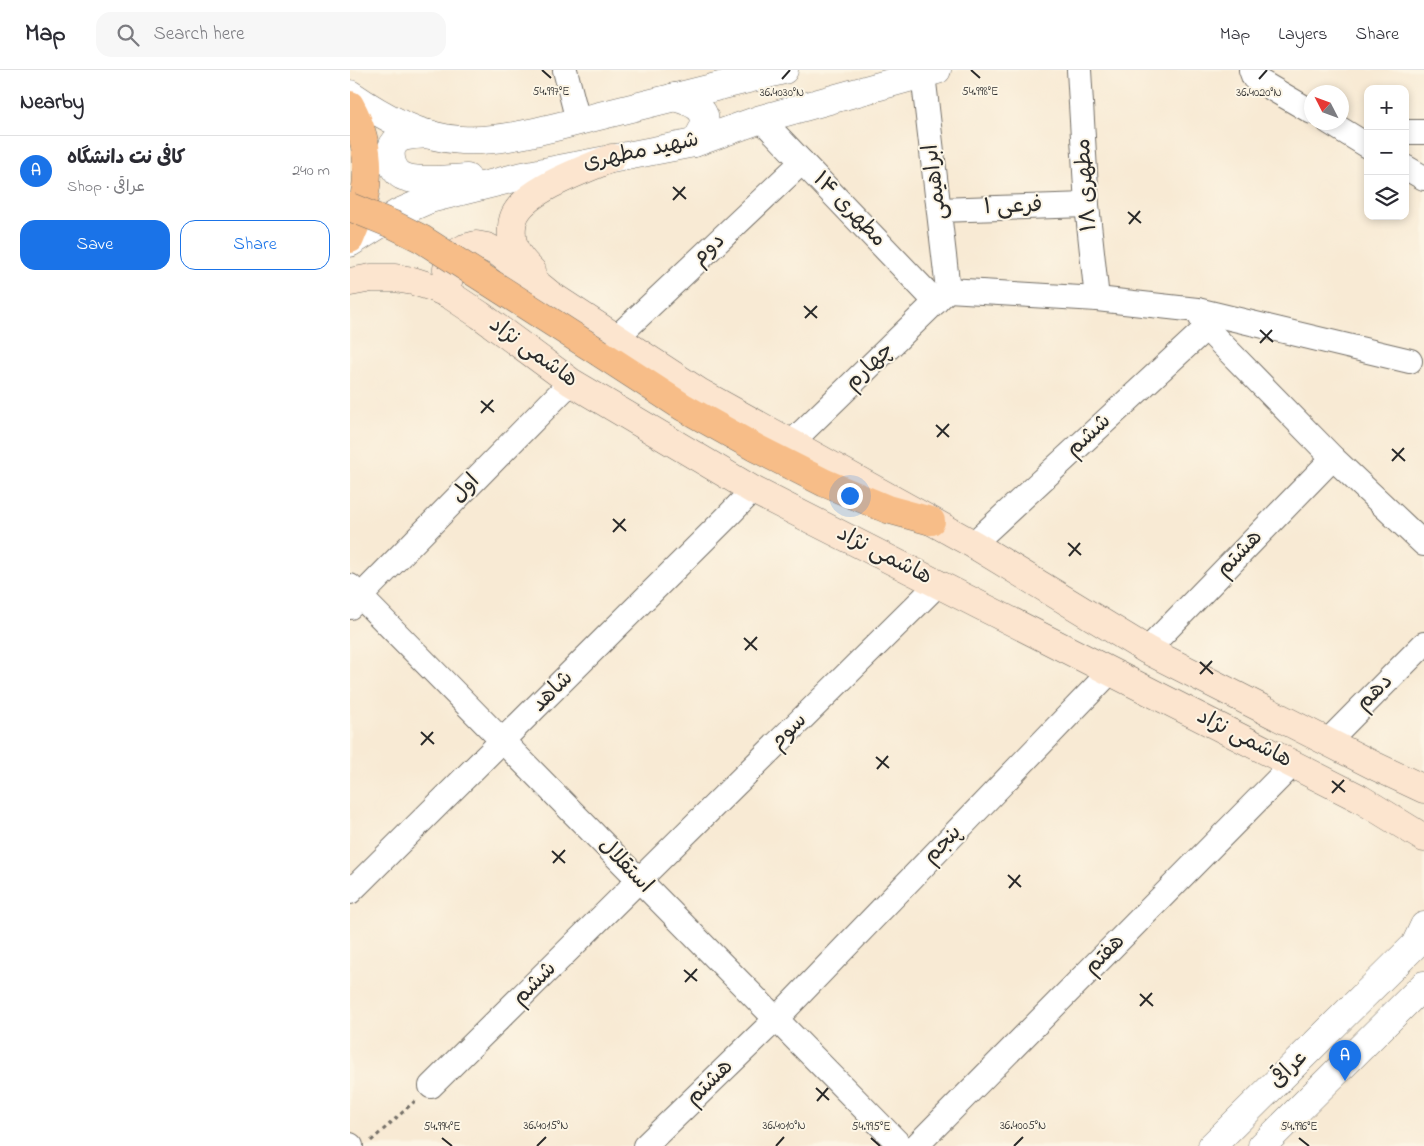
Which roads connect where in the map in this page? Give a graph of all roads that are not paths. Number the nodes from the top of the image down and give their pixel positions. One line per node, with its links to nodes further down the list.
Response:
1 (565, 70): 12 (street)
2 (784, 70): 6 (street, شهید مطهری)
3 (1079, 70): 24 (street, مطهری ۱۸)
4 (1252, 70): 10 (street)
5 (930, 72): 11 (street, شهید مطهری); 26 (street, ابراهیمی)
6 (752, 74): 8 (street, شهید مطهری)
7 (350, 94): 16 (street)
8 (674, 97): 12 (street, شهید مطهری); 17 (street)
9 (350, 105): 27 (main road)
10 (1304, 107)
11 (761, 119): 17 (street, شهید مطهری); 20 (street, مطهری ۱۴)
12 (578, 121): 16 (street, شهید مطهری)
13 (1349, 130): 18 (street)
14 (1409, 132): 15 (street)
15 (1424, 132)
16 (430, 134): 22 (street)
17 (694, 142): 19 (street, شهید مطهری)
18 (1364, 143)
19 (612, 158): 22 (street, شهید مطهری); 29 (main road)
20 (802, 162): 30 (street, مطهری ۱۴); 34 (street, دوم)
21 (1409, 170): 23 (street)
22 (518, 177): 27 (street, شهید مطهری)
23 (1424, 178)
24 (1087, 205): 26 (street, فرعی ۱); 31 (street, مطهری ۱۸)
25 (350, 207): 34 (main road, bridge)
26 (939, 210): 30 (street, ابراهیمی)
27 (350, 241)
28 (350, 282): 32 (main road, هاشمی نژاد)
29 (552, 296): 32 (main road, هاشمی نژاد); 34 (main road, هاشمی نژاد)
30 (942, 296): 31 (street); 37 (street, چهارم)
31 (1097, 299): 33 (street)
32 (480, 315): 36 (main road, هاشمی نژاد)
33 (1201, 319): 35 (street); 38 (street); 41 (street, ششم)
34 (608, 346): 37 (main road, هاشمی نژاد); 40 (main road)
35 (1410, 361)
36 (571, 382): 39 (main road, هاشمی نژاد); 44 (street, اول)
37 (791, 443): 40 (main road, هاشمی نژاد)
38 (1333, 458): 42 (street); 46 (street, هشتم)
39 (753, 490): 43 (main road, هاشمی نژاد); 48 (street, شاهد)
40 (931, 521): 41 (main road, هاشمی نژاد)
41 (973, 544): 46 (main road, هاشمی نژاد)
42 (1424, 544)
43 (939, 583): 47 (main road, هاشمی نژاد); 53 (street, سوم)
44 (353, 596): 48 (street, استقلال)
45 (1424, 644): 49 (street, دهم)
46 (1147, 650): 49 (main road, هاشمی نژاد)
47 (1111, 671): 50 (main road, هاشمی نژاد); 57 (street, پنجم)
48 (503, 742): 53 (street, استقلال); 54 (street, شاهد)
49 (1327, 742): 51 (main road, هاشمی نژاد)
50 (1293, 764): 52 (main road, هاشمی نژاد); 61 (street, هفتم)
51 (1424, 790)
52 (1424, 838)
53 (640, 881): 57 (street, استقلال); 58 (street, ششم)
54 (350, 892)
55 (1421, 937): 62 (street, عراقی)
56 (1424, 985): 63 (street, عراقی)
57 (776, 1019): 59 (street, هشتم); 60 (street, استقلال)
58 (431, 1086)
59 (645, 1146)
60 (900, 1146)
61 (916, 1146)
62 (1212, 1146)
63 (1262, 1146)

